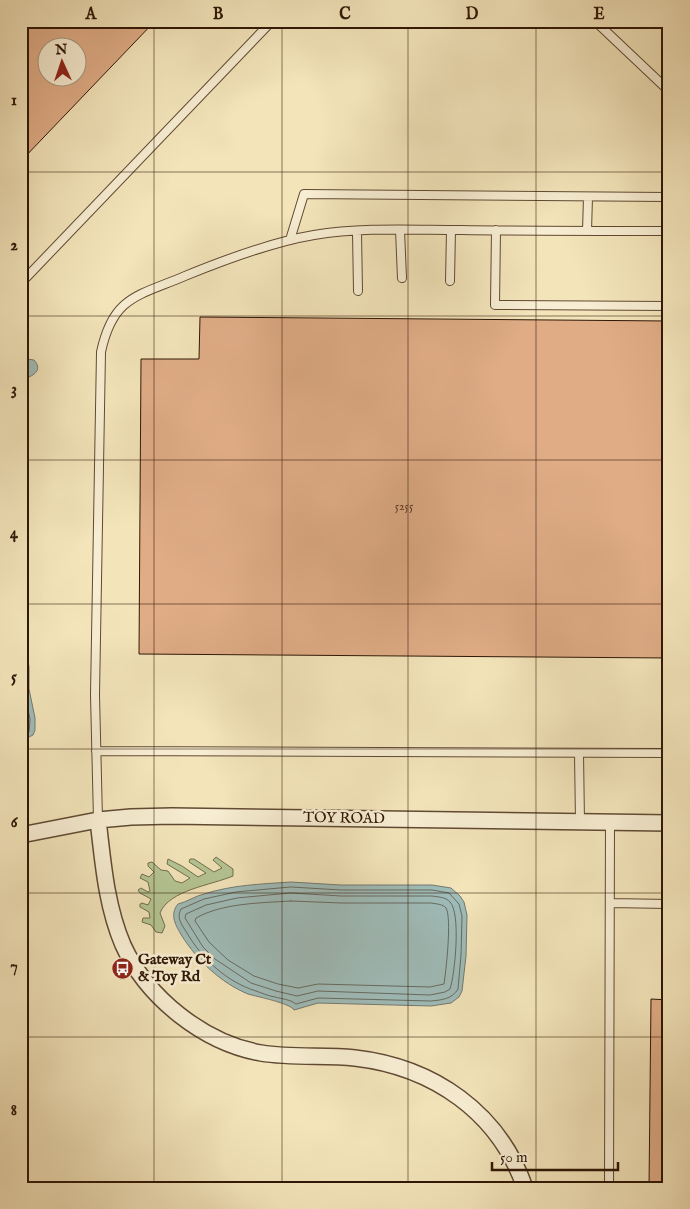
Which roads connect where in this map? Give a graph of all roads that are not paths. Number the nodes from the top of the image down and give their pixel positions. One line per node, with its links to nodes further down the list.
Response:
1 (272, 21): 15 (lane)
2 (595, 21): 3 (lane)
3 (669, 91)
4 (588, 197): 5 (lane); 9 (lane); 12 (lane)
5 (669, 197)
6 (400, 230): 7 (lane); 11 (lane); 13 (lane)
7 (451, 230): 8 (lane); 14 (lane)
8 (496, 230): 9 (lane); 17 (lane)
9 (587, 231): 10 (lane)
10 (669, 231)
11 (357, 232): 12 (lane); 16 (lane)
12 (290, 240): 18 (lane)
13 (402, 278)
14 (450, 281)
15 (21, 283)
16 (358, 291)
17 (669, 306)
18 (96, 751): 19 (lane); 21 (lane)
19 (580, 753): 20 (lane); 22 (lane)
20 (669, 753)
21 (98, 820): 22 (street, TOY ROAD); 25 (street, TOY ROAD); 28 (street)
22 (580, 822): 23 (street, TOY ROAD)
23 (610, 822): 24 (street, TOY ROAD); 26 (lane)
24 (669, 822)
25 (21, 835)
26 (610, 903): 27 (lane); 29 (lane)
27 (669, 904)
28 (525, 1188)
29 (609, 1188)

